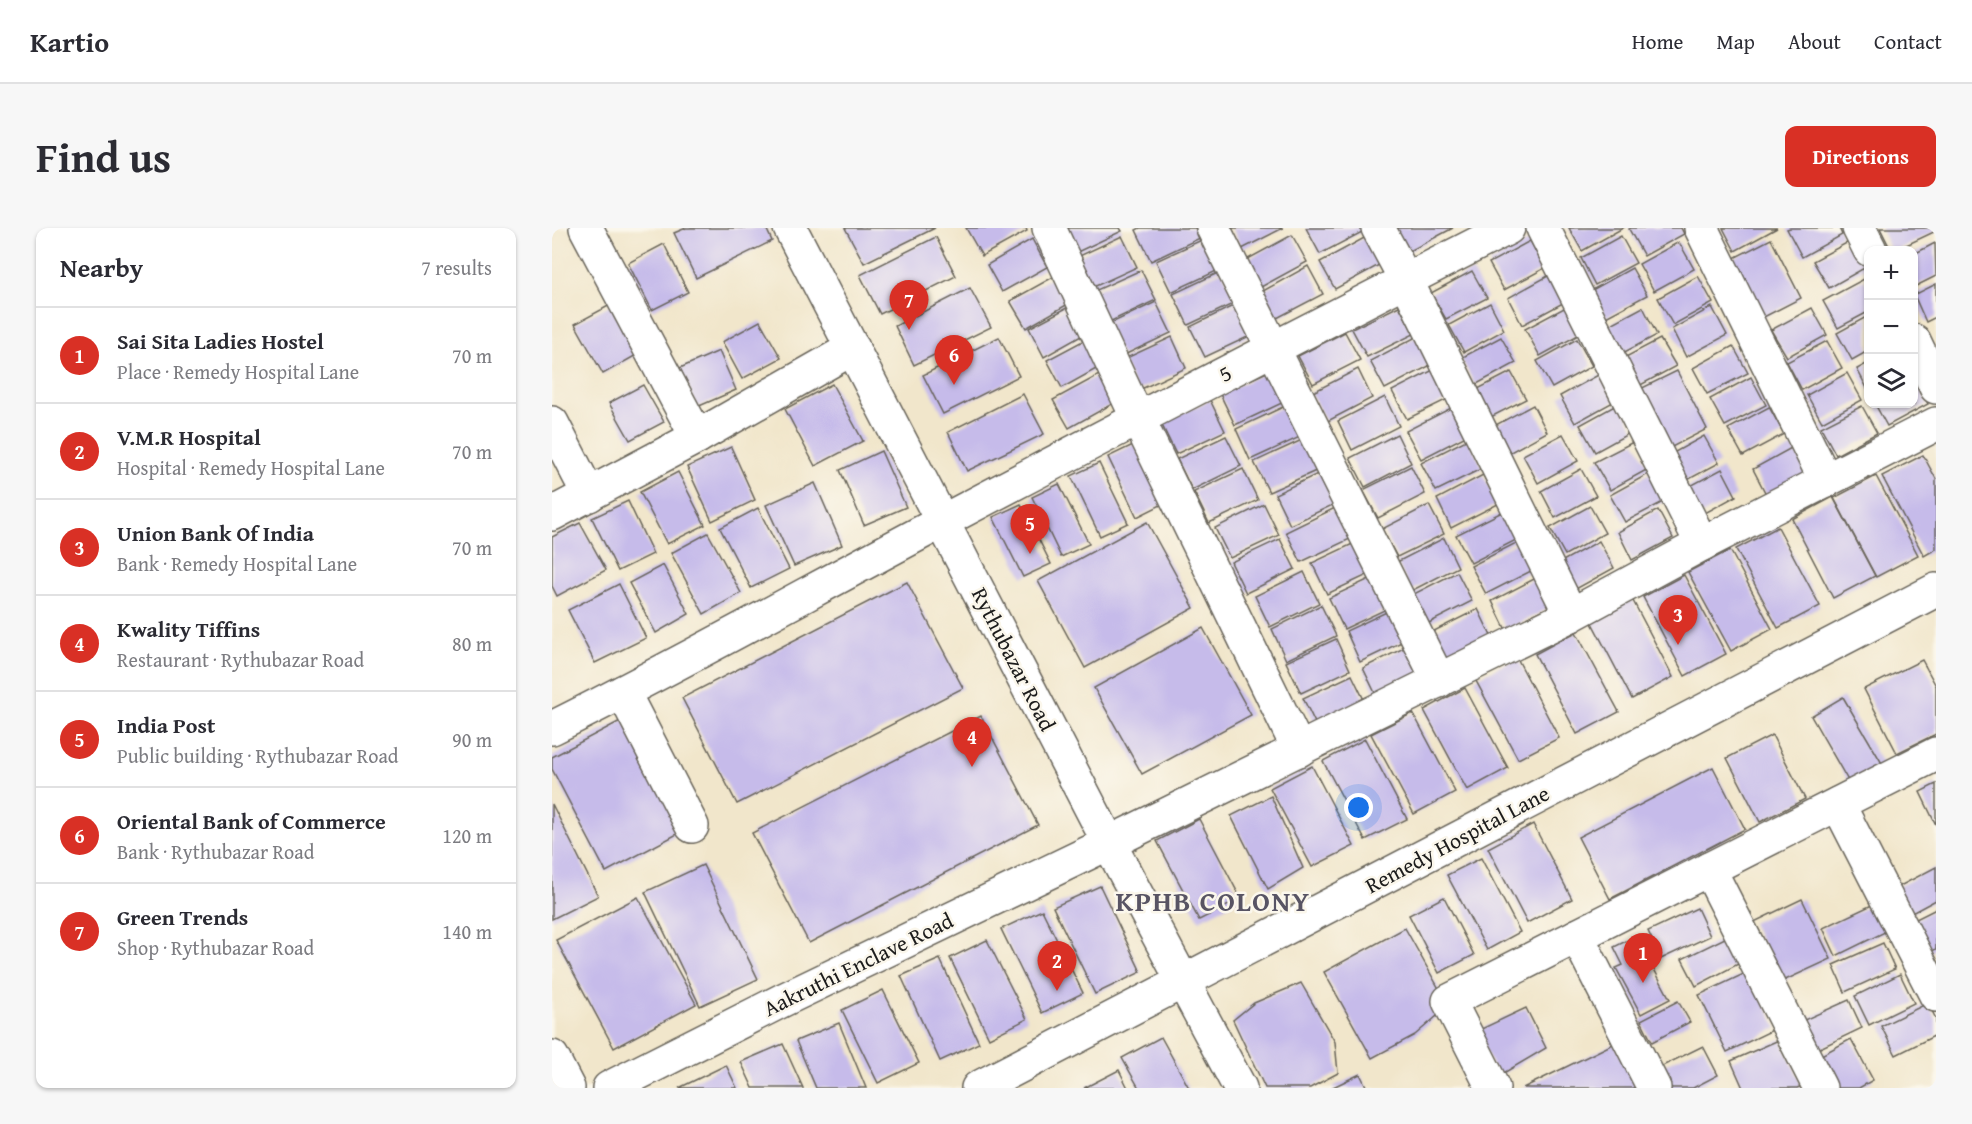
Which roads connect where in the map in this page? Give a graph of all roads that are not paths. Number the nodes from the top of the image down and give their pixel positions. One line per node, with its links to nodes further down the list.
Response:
1 (586, 228): 19 (street)
2 (790, 228): 12 (street, Rythubazar Road)
3 (1049, 228): 16 (street)
4 (1213, 228): 13 (street)
5 (1378, 228): 11 (street)
6 (1508, 228): 11 (street, 5)
7 (1543, 228): 24 (street)
8 (1701, 228): 20 (street)
9 (1859, 228): 10 (street)
10 (1868, 246)
11 (1406, 280): 13 (street, 5); 26 (street)
12 (853, 348): 19 (street); 23 (street, Rythubazar Road)
13 (1272, 348): 16 (street, 5); 27 (street)
14 (1918, 349): 15 (street)
15 (1936, 387)
16 (1138, 419): 23 (street, 5); 30 (street)
17 (552, 423): 21 (street)
18 (1936, 424): 20 (street, Aakruthi Enclave Road)
19 (697, 437): 21 (street)
20 (1826, 481): 24 (street, Aakruthi Enclave Road)
21 (589, 495): 22 (street)
22 (552, 514)
23 (943, 521): 28 (street, 5); 34 (street, Rythubazar Road)
24 (1702, 544): 26 (street, Aakruthi Enclave Road)
25 (1936, 590): 37 (street, Remedy Hospital Lane)
26 (1571, 615): 27 (street, Aakruthi Enclave Road)
27 (1439, 681): 30 (street, Aakruthi Enclave Road)
28 (623, 693): 29 (street, 5); 33 (street)
29 (552, 728)
30 (1299, 750): 34 (street, Aakruthi Enclave Road)
31 (1936, 754): 32 (street)
32 (1838, 804): 35 (street); 38 (street)
33 (692, 826)
34 (1109, 843): 37 (street, Rythubazar Road); 41 (street, Aakruthi Enclave Road)
35 (1709, 869): 36 (street); 46 (street)
36 (1577, 936): 44 (street); 45 (street)
37 (1184, 981): 42 (street, Remedy Hospital Lane); 43 (street, Rythubazar Road)
38 (1936, 995)
39 (552, 1057): 40 (street)
40 (568, 1088)
41 (609, 1088)
42 (978, 1088)
43 (1240, 1088)
44 (1493, 1088)
45 (1654, 1088)
46 (1820, 1088)

